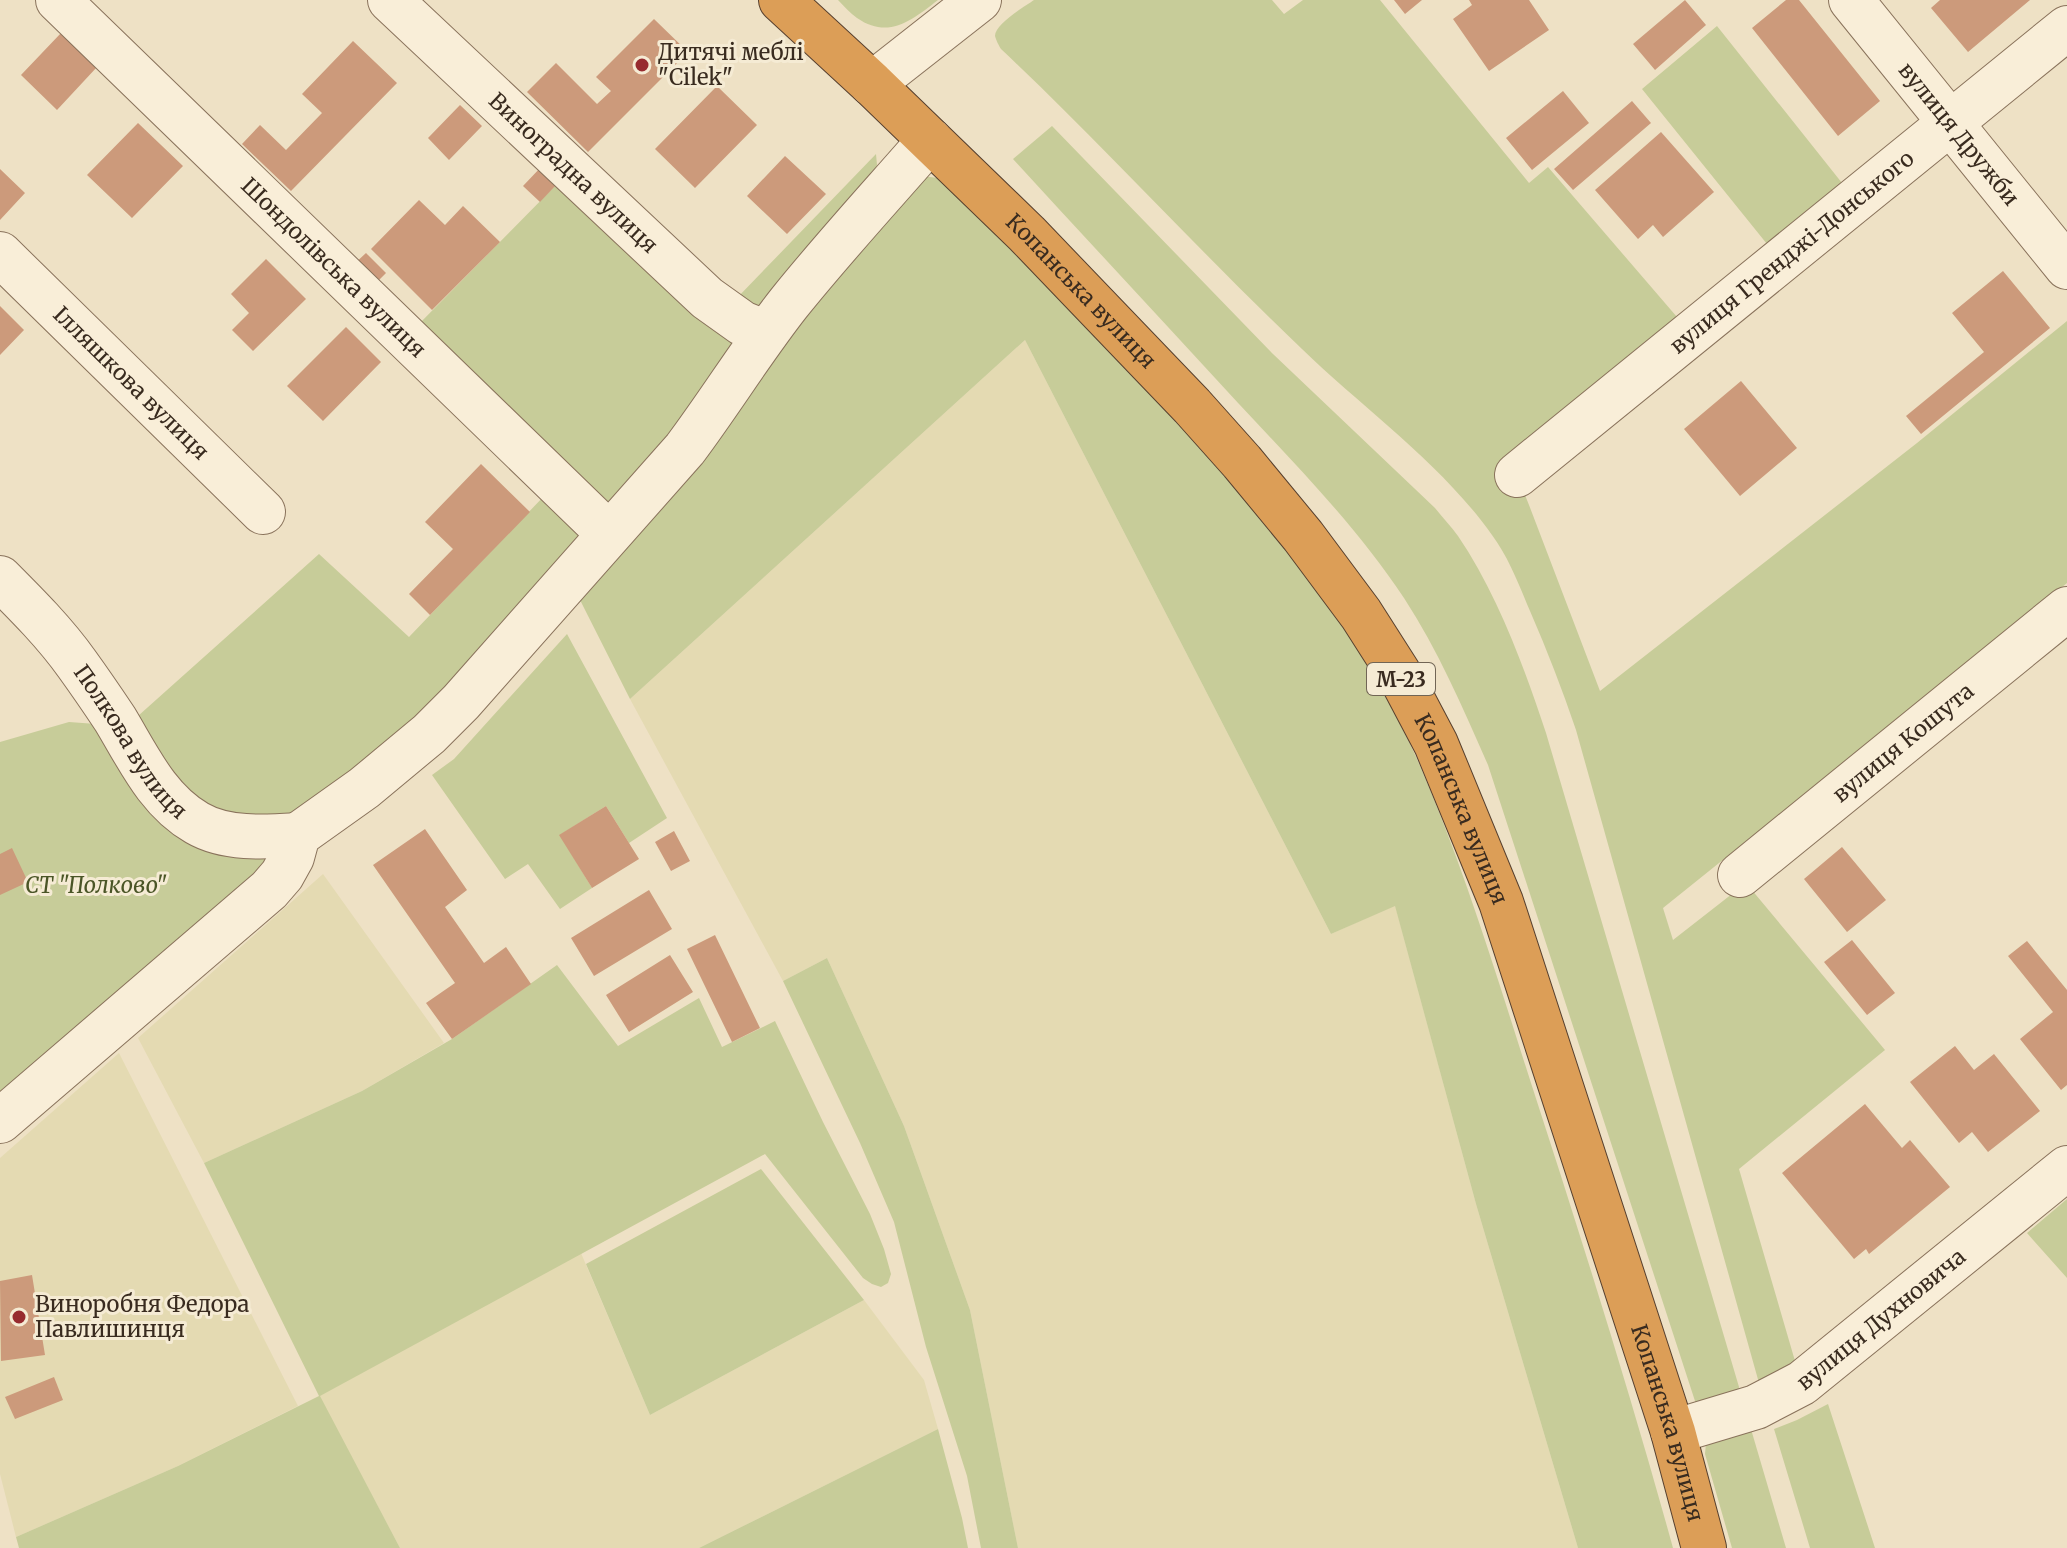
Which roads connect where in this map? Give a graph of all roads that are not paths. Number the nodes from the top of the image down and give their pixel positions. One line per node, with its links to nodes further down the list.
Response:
1 (58, 0): 15 (street, Шондолівська вулиця)
2 (390, 0): 12 (street, Виноградна вулиця)
3 (781, 0): 7 (highway, Копанська вулиця / М-23)
4 (979, 0): 7 (street)
5 (1851, 0): 8 (street, вулиця Дружби)
6 (2067, 28): 8 (street, вулиця Гренджі-Донського)
7 (872, 84): 9 (highway, Копанська вулиця / М-23)
8 (1951, 122): 11 (street, вулиця Дружби); 13 (street, вулиця Гренджі-Донського)
9 (930, 140): 12 (street); 22 (highway, Копанська вулиця / М-23)
10 (0, 254): 14 (street, Ілляшкова вулиця)
11 (2067, 267)
12 (766, 333): 15 (street)
13 (1517, 475)
14 (263, 512)
15 (609, 534): 18 (street)
16 (0, 578): 18 (street, Полкова вулиця)
17 (2067, 609): 19 (street, вулиця Кошута)
18 (298, 835): 20 (street)
19 (1740, 875)
20 (0, 1121)
21 (2067, 1168): 22 (street, вулиця Духновича)
22 (1673, 1432): 23 (highway, Копанська вулиця / М-23)
23 (1704, 1548)

